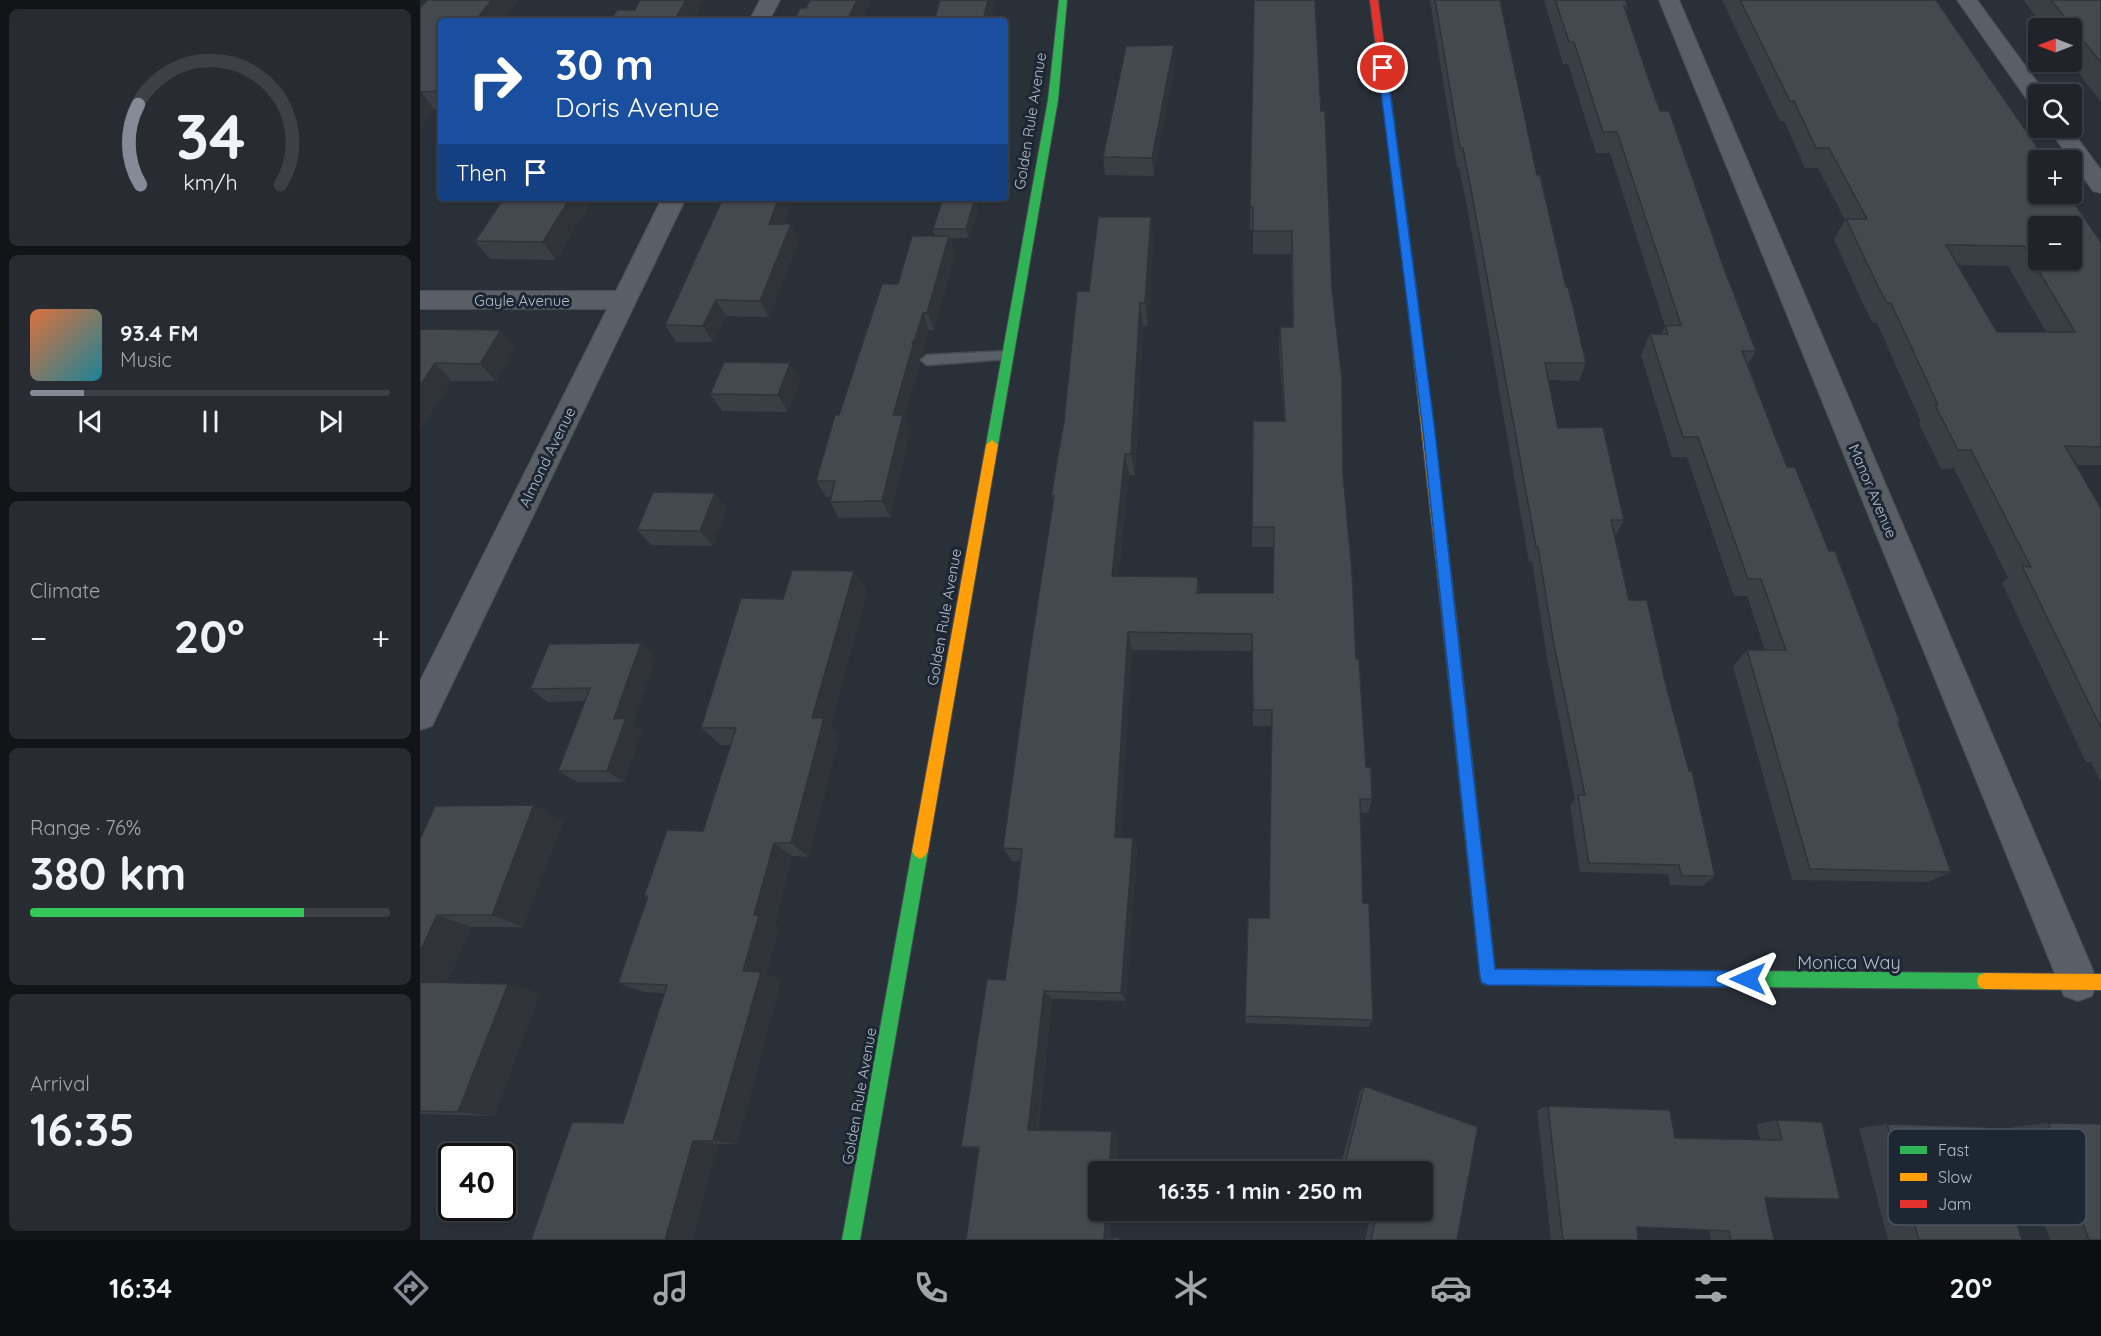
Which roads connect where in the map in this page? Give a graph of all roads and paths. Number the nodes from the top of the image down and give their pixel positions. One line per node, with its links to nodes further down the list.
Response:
1 (770, 0): 6 (street)
2 (1063, 0): 13 (street, Golden Rule Avenue)
3 (1374, 0): 16 (street, Monica Way)
4 (1669, 0): 16 (street, Manor Avenue)
5 (1967, 0): 7 (street)
6 (761, 18)
7 (2028, 85)
8 (2066, 138): 9 (street)
9 (2101, 186)
10 (673, 201): 12 (street, Almond Avenue)
11 (420, 300): 12 (street, Gayle Avenue)
12 (625, 300): 15 (street, Almond Avenue)
13 (1007, 355): 14 (lane); 17 (street, Golden Rule Avenue)
14 (927, 360)
15 (420, 716)
16 (2090, 982)
17 (851, 1240)

